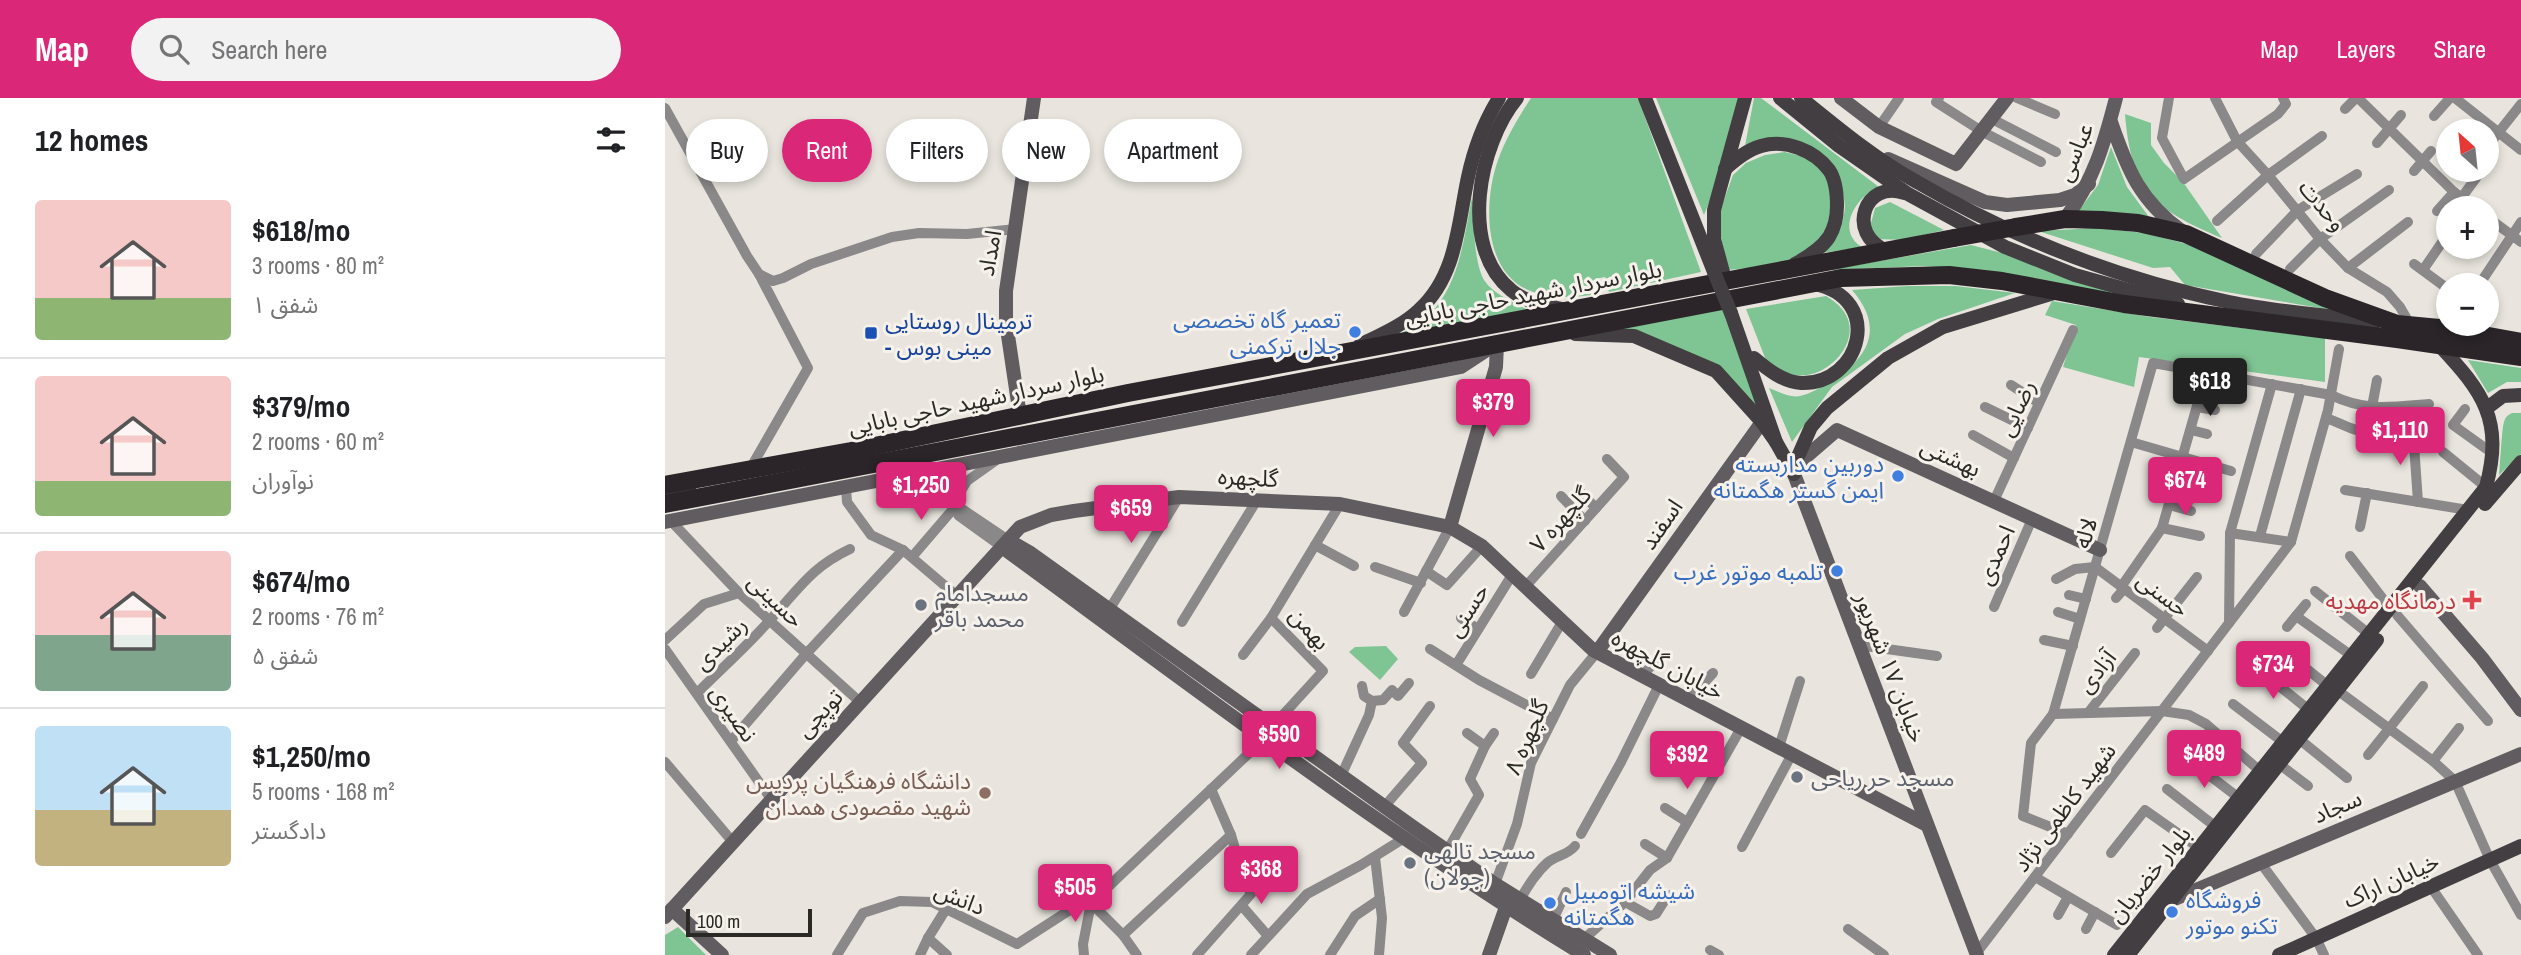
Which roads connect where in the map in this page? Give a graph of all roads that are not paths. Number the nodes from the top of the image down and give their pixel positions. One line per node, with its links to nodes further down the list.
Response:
1 (1034, 98): 58 (main road, امداد)
2 (1499, 98): 86 (main road)
3 (1517, 98): 74 (main road)
4 (1645, 98): 68 (main road)
5 (1745, 98): 41 (main road)
6 (1780, 98): 48 (main road)
7 (1801, 98): 35 (main road)
8 (1841, 98): 28 (main road)
9 (1899, 98): 28 (street)
10 (1939, 98): 30 (street)
11 (2007, 98): 25 (main road)
12 (2017, 98): 22 (street)
13 (2169, 98): 33 (street)
14 (2215, 98): 33 (street, وحدت)
15 (2283, 98): 33 (street)
16 (2357, 98): 21 (street); 29 (street)
17 (2452, 98): 24 (street); 26 (street)
18 (2112, 99): 27 (main road, عباسی)
19 (2521, 104): 31 (street)
20 (665, 108): 70 (street)
21 (2345, 109)
22 (2055, 114)
23 (2401, 115): 29 (street)
24 (2434, 116)
25 (1992, 119): 30 (main road); 38 (street)
26 (2481, 119)
27 (2111, 122): 46 (main road, عباسی); 59 (main road)
28 (1879, 127): 30 (main road)
29 (2390, 130): 34 (street); 40 (street)
30 (1983, 132): 39 (street)
31 (2499, 132): 36 (street)
32 (2322, 136): 44 (street)
33 (2237, 141): 44 (street, وحدت)
34 (2377, 144)
35 (1869, 150): 46 (main road); 77 (main road)
36 (2521, 150)
37 (2431, 151): 40 (street)
38 (2056, 152)
39 (2041, 162)
40 (2423, 162): 42 (street); 49 (street)
41 (1725, 169): 67 (main road); 68 (main road)
42 (2414, 171)
43 (2357, 174): 52 (street)
44 (2268, 175): 52 (street, وحدت); 54 (street)
45 (2472, 182): 49 (street)
46 (2089, 184): 53 (main road, عباسی)
47 (2389, 190): 60 (street)
48 (1908, 194): 63 (main road); 76 (main road)
49 (2458, 194): 50 (street); 51 (street)
50 (2456, 196)
51 (2461, 196)
52 (2298, 211): 60 (street, وحدت); 64 (street)
53 (2065, 219): 59 (highway, بلوار سردار شهید حاجی بابایی); 63 (highway, بلوار سردار شهید حاجی بابایی, bridge)
54 (2217, 220)
55 (2408, 222): 65 (street)
56 (2521, 222): 61 (street)
57 (2499, 226): 61 (street)
58 (1016, 229): 70 (street); 108 (main road, امداد)
59 (2185, 233): 77 (highway, بلوار سردار شهید حاجی بابایی)
60 (2320, 239): 65 (street, وحدت); 66 (street)
61 (2516, 239): 69 (street)
62 (2436, 248): 71 (street)
63 (1887, 251): 67 (highway, بلوار سردار شهید حاجی بابایی)
64 (2256, 254)
65 (2348, 268): 77 (street, وحدت)
66 (2290, 269)
67 (1783, 271): 74 (highway, بلوار سردار شهید حاجی بابایی)
68 (1719, 272): 75 (main road, bridge)
69 (2489, 273)
70 (759, 274): 126 (street)
71 (2436, 280)
72 (1813, 283): 73 (highway, بلوار سردار شهید حاجی بابایی); 80 (highway, بلوار سردار شهید حاجی بابایی); 87 (main road)
73 (2060, 291): 76 (highway, بلوار سردار شهید حاجی بابایی); 127 (main road)
74 (1570, 311): 86 (highway, بلوار سردار شهید حاجی بابایی)
75 (1734, 312): 87 (main road); 116 (main road)
76 (2231, 317): 84 (highway, بلوار سردار شهید حاجی بابایی)
77 (2404, 325): 78 (highway, بلوار سردار شهید حاجی بابایی)
78 (2436, 326)
79 (2073, 331): 99 (street, رضایی)
80 (1542, 335): 83 (highway, بلوار سردار شهید حاجی بابایی); 110 (main road)
81 (2493, 336): 82 (highway, بلوار سردار شهید حاجی بابایی)
82 (2521, 342)
83 (1497, 344): 98 (highway, بلوار سردار شهید حاجی بابایی); 153 (main road)
84 (2439, 345): 88 (highway, بلوار سردار شهید حاجی بابایی); 105 (main road, بلوار خضریان)
85 (2339, 349): 95 (street, شهید کاظمی نژاد)
86 (1339, 355): 90 (highway, بلوار سردار شهید حاجی بابایی)
87 (1754, 358): 127 (main road)
88 (2521, 358)
89 (2207, 371): 92 (street); 102 (street); 117 (street, لاله)
90 (1232, 373): 97 (highway); 108 (highway, بلوار سردار شهید حاجی بابایی)
91 (2377, 380): 103 (street)
92 (2272, 384): 94 (street); 156 (street)
93 (2011, 385): 99 (street)
94 (2301, 388): 95 (street); 158 (street)
95 (2332, 395): 103 (street); 109 (street, شهید کاظمی نژاد)
96 (2521, 395): 105 (main road)
97 (1235, 396): 98 (highway, بلوار سردار شهید حاجی بابایی); 129 (highway, بلوار سردار شهید حاجی بابایی)
98 (1258, 399): 121 (main road)
99 (2039, 403): 111 (street, رضایی)
100 (2428, 404): 104 (street)
101 (1985, 407): 111 (street)
102 (2197, 407): 107 (street); 112 (street)
103 (2372, 407): 104 (street)
104 (2391, 407): 109 (street)
105 (2487, 408): 119 (main road, بلوار خضریان)
106 (2465, 409): 119 (street)
107 (2214, 411)
108 (1020, 416): 125 (highway, بلوار سردار شهید حاجی بابایی)
109 (2326, 418): 159 (street, شهید کاظمی نژاد)
110 (1762, 422): 116 (main road); 212 (main road, اسفند)
111 (2028, 428): 122 (street, رضایی)
112 (2190, 430): 114 (street); 120 (street)
113 (2413, 430): 142 (street)
114 (2207, 434)
115 (1973, 435): 122 (street)
116 (1776, 442): 127 (main road)
117 (2131, 442): 120 (street); 165 (street, لاله)
118 (2443, 452): 133 (street)
119 (2492, 453): 133 (main road, بلوار خضریان)
120 (2184, 456): 128 (street); 130 (street)
121 (1001, 457): 129 (main road); 145 (street)
122 (2014, 458): 141 (street, رضایی)
123 (1607, 459): 146 (street, گلچهره ۷)
124 (2521, 462): 177 (main road, بلوار خضریان)
125 (787, 463): 126 (highway, بلوار سردار شهید حاجی بابایی); 137 (main road)
126 (750, 469): 131 (highway, بلوار سردار شهید حاجی بابایی)
127 (1794, 471): 141 (main road, بهشتی); 207 (main road, خیابان ۱۷ شهریور)
128 (2231, 471)
129 (846, 479): 149 (highway, بلوار سردار شهید حاجی بابایی); 164 (street)
130 (2176, 483): 132 (street); 144 (street)
131 (665, 485)
132 (2192, 487)
133 (2486, 487): 147 (main road, بلوار خضریان)
134 (2344, 490): 136 (street)
135 (1580, 492): 146 (street)
136 (2367, 493): 142 (street); 154 (street)
137 (665, 494)
138 (1561, 496): 151 (street)
139 (1179, 497): 140 (main road, گلچهره); 152 (main road, گلچهره); 188 (street)
140 (1257, 500): 143 (main road, گلچهره); 198 (street)
141 (1994, 501): 150 (main road, بهشتی)
142 (2418, 502): 147 (street)
143 (1340, 504): 153 (main road, گلچهره); 161 (street, بهمن)
144 (2169, 505): 148 (street); 155 (street)
145 (954, 508): 160 (street); 168 (street)
146 (1596, 508): 151 (street, گلچهره ۷)
147 (2468, 510): 191 (main road, بلوار خضریان)
148 (2190, 511)
149 (667, 516): 181 (street, حسینی)
150 (2032, 519): 165 (main road, بهشتی); 187 (street, احمدی)
151 (1585, 521): 178 (street, گلچهره ۷)
152 (1034, 522): 160 (main road, گلچهره); 166 (main road)
153 (1450, 527): 162 (main road, خیابان گلچهره); 172 (street)
154 (2360, 527)
155 (2162, 528): 157 (street); 179 (street)
156 (2230, 533): 158 (street); 200 (street)
157 (2200, 536)
158 (2260, 536): 159 (street)
159 (2291, 542): 200 (street, شهید کاظمی نژاد)
160 (1005, 543): 166 (main road); 183 (main road, توپچی); 247 (main road)
161 (1315, 545): 169 (street); 193 (street, بهمن)
162 (1482, 546): 172 (street); 173 (main road, خیابان گلچهره)
163 (850, 549): 197 (street, رشیدی)
164 (903, 550): 168 (street); 215 (street)
165 (2100, 550): 171 (street, لاله)
166 (1029, 552): 188 (main road)
167 (2350, 556): 191 (street)
168 (912, 557): 183 (street)
169 (1354, 566)
170 (1375, 567): 176 (street)
171 (2095, 567): 175 (street); 179 (street, حسنی); 184 (street, لاله)
172 (1426, 570): 176 (street)
173 (1512, 575): 178 (main road, خیابان گلچهره); 203 (street, حسنی)
174 (2197, 577): 196 (street)
175 (2056, 579)
176 (1421, 583): 189 (street)
177 (2420, 586): 191 (main road, بلوار خضریان); 238 (main road)
178 (1525, 587): 199 (main road, خیابان گلچهره)
179 (2122, 588): 185 (street); 196 (street, حسنی)
180 (2315, 592): 204 (street)
181 (739, 593): 197 (street, حسینی); 205 (street)
182 (2069, 595): 184 (street)
183 (957, 596): 234 (main road, توپچی)
184 (2086, 598): 195 (street, لاله)
185 (2116, 598)
186 (2306, 604): 192 (street)
187 (1994, 607)
188 (1109, 610): 247 (main road)
189 (1404, 612)
190 (2058, 612): 195 (street)
191 (2393, 612): 204 (main road, بلوار خضریان); 230 (main road, بلوار خضریان); 243 (street)
192 (2296, 616): 201 (street); 219 (street)
193 (1271, 618): 216 (street); 247 (street, بهمن)
194 (1461, 618): 203 (street)
195 (2080, 619): 208 (street, لاله)
196 (2165, 620): 202 (street); 213 (street, حسنی)
197 (770, 621): 215 (street, حسینی); 231 (street, رشیدی)
198 (1182, 622)
199 (1562, 622): 212 (main road, خیابان گلچهره); 223 (street)
200 (2229, 623): 213 (street, شهید کاظمی نژاد)
201 (2287, 627)
202 (2157, 628)
203 (1478, 629): 220 (street, حسنی)
204 (2369, 634): 219 (main road, بلوار خضریان)
205 (665, 640)
206 (2044, 640): 208 (street)
207 (1858, 645): 218 (street); 273 (main road, خیابان ۱۷ شهریور)
208 (2073, 646): 241 (street, لاله)
209 (2278, 646): 230 (street)
210 (665, 649): 231 (street, نصیری)
211 (1430, 649): 220 (street, حسنی)
212 (1597, 652): 224 (main road, خیابان گلچهره); 242 (street, گلچهره ۸)
213 (2208, 652): 239 (street, شهید کاظمی نژاد)
214 (2135, 653): 240 (street, آزادی)
215 (806, 654): 234 (street, حسینی); 251 (street)
216 (1243, 655)
217 (1662, 656): 224 (street)
218 (1937, 656)
219 (2352, 656): 230 (main road, بلوار خضریان)
220 (1456, 665): 242 (street, حسنی)
221 (2257, 668): 237 (street)
222 (1713, 673): 232 (street)
223 (1531, 674)
224 (1641, 676): 227 (main road, خیابان گلچهره)
225 (1800, 681): 254 (street)
226 (1409, 683): 233 (street)
227 (1659, 685): 232 (main road, خیابان گلچهره); 276 (street)
228 (1362, 686): 233 (street)
229 (2423, 686): 245 (street)
230 (2333, 688): 237 (main road, بلوار خضریان); 245 (street); 250 (main road, بلوار خضریان)
231 (697, 693): 251 (street, نصیری)
232 (1688, 700): 244 (main road, خیابان گلچهره)
233 (1372, 701): 262 (street)
234 (860, 702): 269 (main road, توپچی)
235 (2233, 705): 252 (street)
236 (1430, 706): 270 (street)
237 (2309, 710): 252 (main road, بلوار خضریان)
238 (2521, 710)
239 (2162, 711): 240 (street, آزادی); 261 (street, آزادی); 277 (street, شهید کاظمی نژاد)
240 (2088, 713): 241 (street, آزادی)
241 (2053, 714): 277 (street)
242 (1553, 719): 292 (street, گلچهره ۸)
243 (2488, 721)
244 (1741, 728): 254 (main road, خیابان گلچهره); 272 (street)
245 (2389, 728): 256 (street); 258 (street)
246 (2459, 728): 258 (street)
247 (1268, 733): 262 (main road); 266 (street, دانش); 275 (main road)
248 (1467, 733): 253 (street)
249 (1494, 733): 253 (street)
250 (2299, 739): 260 (main road, بلوار خضریان); 263 (street)
251 (731, 741): 269 (street, نصیری)
252 (2283, 742): 261 (main road, بلوار خضریان)
253 (1485, 746): 285 (street)
254 (1785, 751): 273 (main road, خیابان گلچهره); 283 (street)
255 (2521, 754): 264 (main road, سجاد)
256 (2368, 755)
257 (2188, 759): 268 (street)
258 (2433, 761): 264 (street)
259 (665, 762): 279 (street)
260 (2279, 764): 265 (street); 299 (main road, بلوار خضریان)
261 (2260, 771): 268 (main road, بلوار خضریان)
262 (1341, 776): 270 (main road)
263 (2347, 778)
264 (2455, 781): 289 (street); 290 (main road, سجاد)
265 (2308, 786)
266 (1211, 789): 278 (street); 301 (street, دانش)
267 (2167, 789): 274 (street)
268 (2239, 798): 274 (main road, بلوار خضریان)
269 (771, 799): 279 (main road, توپچی)
270 (1384, 807): 275 (main road)
271 (1665, 808): 272 (street)
272 (1687, 822): 288 (street)
273 (1927, 825): 320 (main road, خیابان ۱۷ شهریور)
274 (2216, 827): 284 (main road, بلوار خضریان)
275 (1409, 832): 285 (main road); 287 (street); 303 (main road)
276 (1581, 834)
277 (2068, 834): 291 (street, شهید کاظمی نژاد)
278 (1231, 835): 302 (street); 313 (street)
279 (732, 841): 304 (main road, توپچی)
280 (1645, 844): 288 (street)
281 (1575, 846): 298 (street)
282 (2521, 846): 289 (main road, خیابان اراک)
283 (1742, 847)
284 (2199, 848): 286 (street); 333 (main road, بلوار خضریان)
285 (1447, 851): 292 (main road)
286 (2111, 853)
287 (1375, 857): 297 (street); 314 (street)
288 (1667, 858): 300 (street)
289 (2490, 860): 293 (main road, خیابان اراک); 308 (street)
290 (2260, 862): 299 (main road, سجاد); 316 (street)
291 (2035, 877): 296 (street); 320 (street, شهید کاظمی نژاد)
292 (1495, 884): 298 (main road)
293 (2431, 887): 316 (main road, خیابان اراک); 337 (street)
294 (1566, 892): 309 (street)
295 (1668, 895): 300 (street)
296 (2068, 897): 306 (street); 307 (street)
297 (1380, 899): 319 (street); 328 (street)
298 (1520, 900): 309 (main road)
299 (2172, 900): 334 (main road, بلوار خضریان)
300 (1625, 902): 317 (street)
301 (1091, 903): 305 (street, دانش); 313 (street); 325 (street)
302 (1242, 906): 314 (street); 327 (street)
303 (1506, 907): 329 (main road); 330 (main road)
304 (667, 908): 321 (main road)
305 (946, 909): 315 (street); 322 (street, دانش)
306 (2095, 912): 310 (street); 312 (street)
307 (2058, 915)
308 (2521, 915)
309 (1553, 920): 317 (main road)
310 (2117, 925)
311 (1848, 929): 332 (street)
312 (2086, 929)
313 (1123, 935): 326 (street)
314 (1268, 936): 318 (street)
315 (927, 938): 323 (street); 324 (street)
316 (2316, 938): 335 (main road, خیابان اراک); 336 (street)
317 (1584, 939): 331 (main road)
318 (1256, 953)
319 (1332, 954)
320 (1976, 954)
321 (722, 955)
322 (837, 955)
323 (920, 955)
324 (947, 955)
325 (1084, 955)
326 (1137, 955)
327 (1197, 955)
328 (1379, 955)
329 (1489, 955)
330 (1584, 955)
331 (1610, 955)
332 (1884, 955)
333 (2114, 955)
334 (2128, 955)
335 (2279, 955)
336 (2324, 955)
337 (2478, 955)

